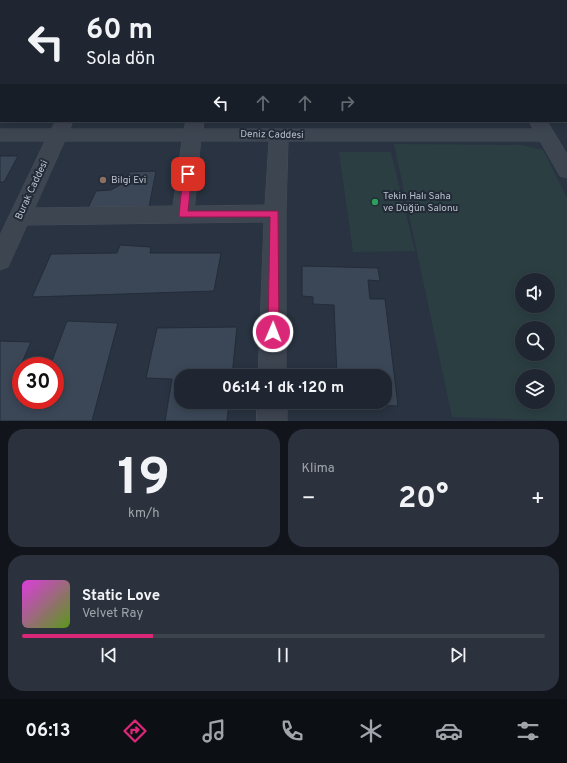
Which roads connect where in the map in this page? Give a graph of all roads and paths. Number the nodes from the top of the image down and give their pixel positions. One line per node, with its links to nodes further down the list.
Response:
1 (61, 128): 2 (street, Deniz Caddesi); 5 (street, Deniz Caddesi); 10 (street, Burak Caddesi)
2 (194, 128): 6 (street, Deniz Caddesi); 9 (street)
3 (541, 128): 4 (street, Deniz Caddesi); 7 (street)
4 (396, 129): 6 (street, Deniz Caddesi)
5 (0, 135)
6 (279, 135): 8 (street)
7 (567, 171)
8 (275, 213): 9 (street); 12 (street)
9 (183, 215): 10 (street)
10 (20, 217): 11 (street, Burak Caddesi)
11 (0, 260)
12 (272, 369)
13 (272, 409): 14 (street)
14 (272, 421)

